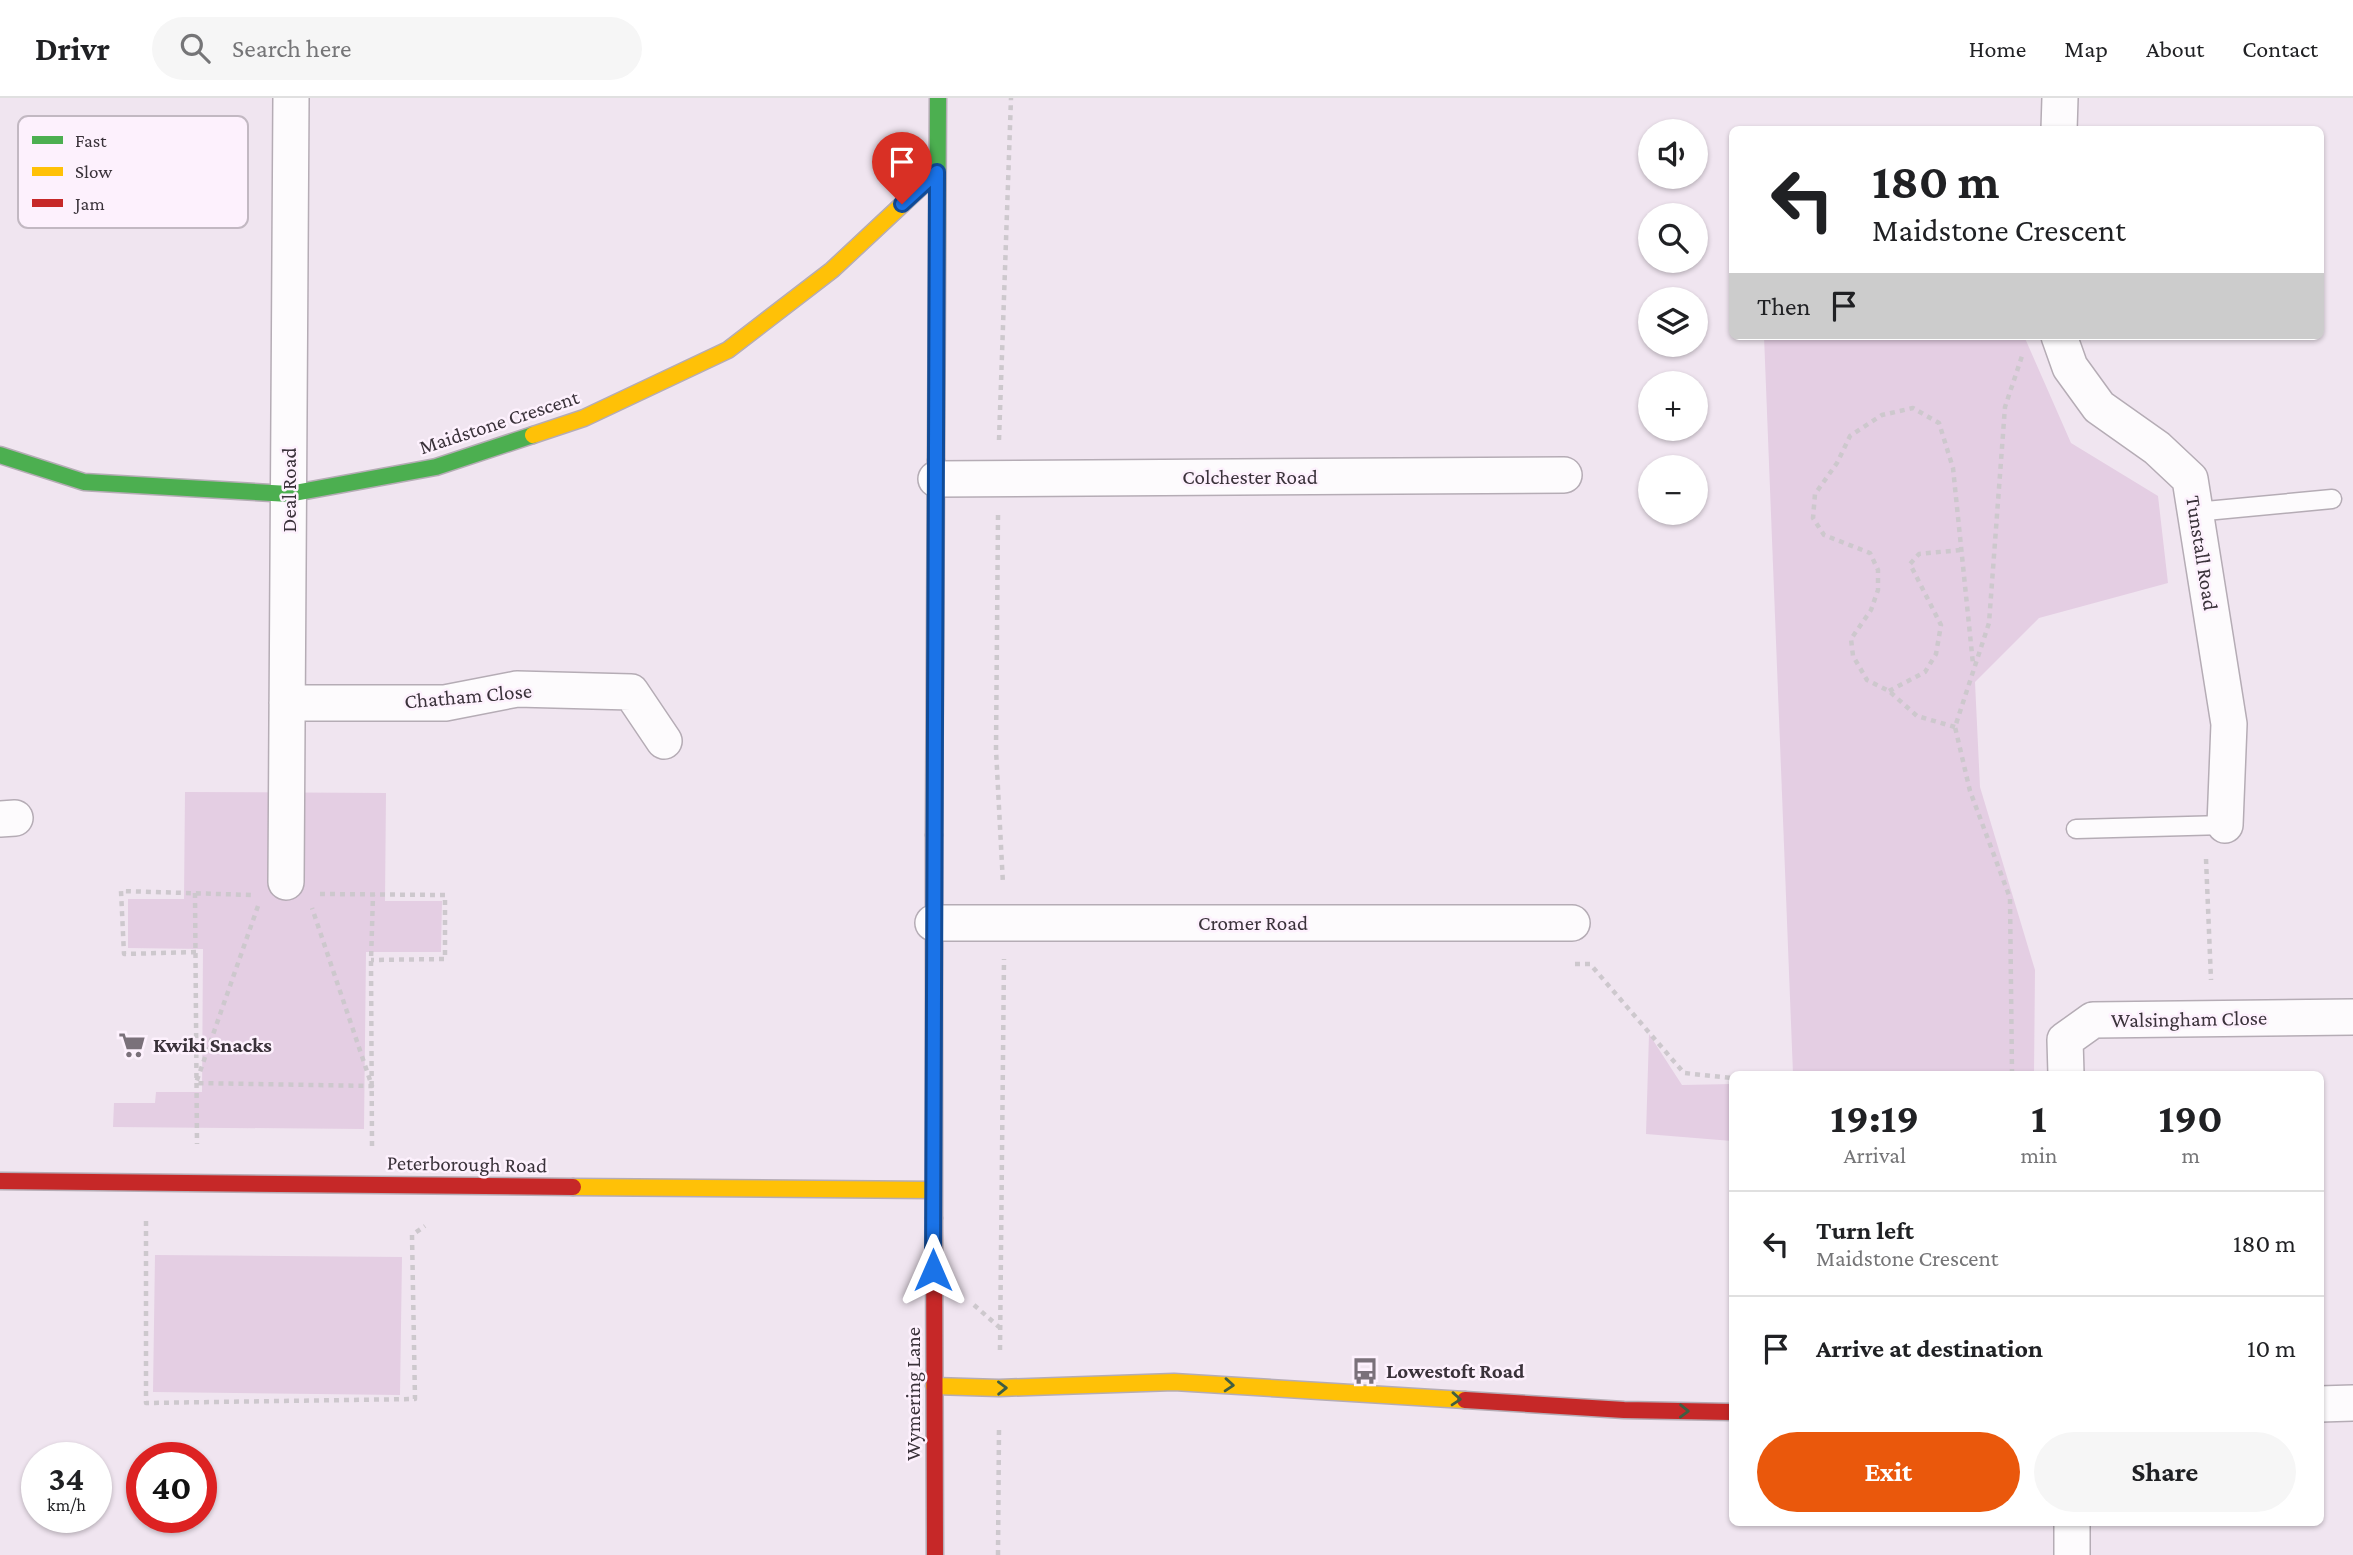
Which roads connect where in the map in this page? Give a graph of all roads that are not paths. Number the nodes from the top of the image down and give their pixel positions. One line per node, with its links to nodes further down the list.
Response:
1 (291, 98): 10 (street, Deal Road)
2 (938, 98): 5 (street, Wymering Lane)
3 (2060, 98): 4 (street)
4 (2059, 126)
5 (937, 172): 9 (street, Wymering Lane); 10 (street, Maidstone Crescent)
6 (2060, 340): 12 (street, Tunstall Road)
7 (0, 455): 10 (street, Maidstone Crescent)
8 (1564, 475): 9 (street, Colchester Road)
9 (936, 480): 18 (street, Wymering Lane)
10 (289, 494): 13 (street, Deal Road)
11 (2332, 499): 12 (lane)
12 (2195, 512): 15 (street, Tunstall Road)
13 (287, 703): 14 (street, Chatham Close); 17 (street, Deal Road)
14 (664, 741)
15 (2215, 825): 16 (lane)
16 (2076, 829)
17 (274, 888)
18 (933, 923): 19 (street, Cromer Road); 23 (street, Wymering Lane)
19 (1572, 923)
20 (2353, 1017): 21 (street, Walsingham Close)
21 (2066, 1071)
22 (0, 1181): 23 (street, Peterborough Road)
23 (933, 1190): 24 (street, Wymering Lane)
24 (934, 1386): 27 (street, one-way to 27); 29 (street, Wymering Lane)
25 (2353, 1403): 26 (street)
26 (2324, 1404)
27 (1729, 1412)
28 (2071, 1526): 30 (street)
29 (935, 1555)
30 (2072, 1555)

